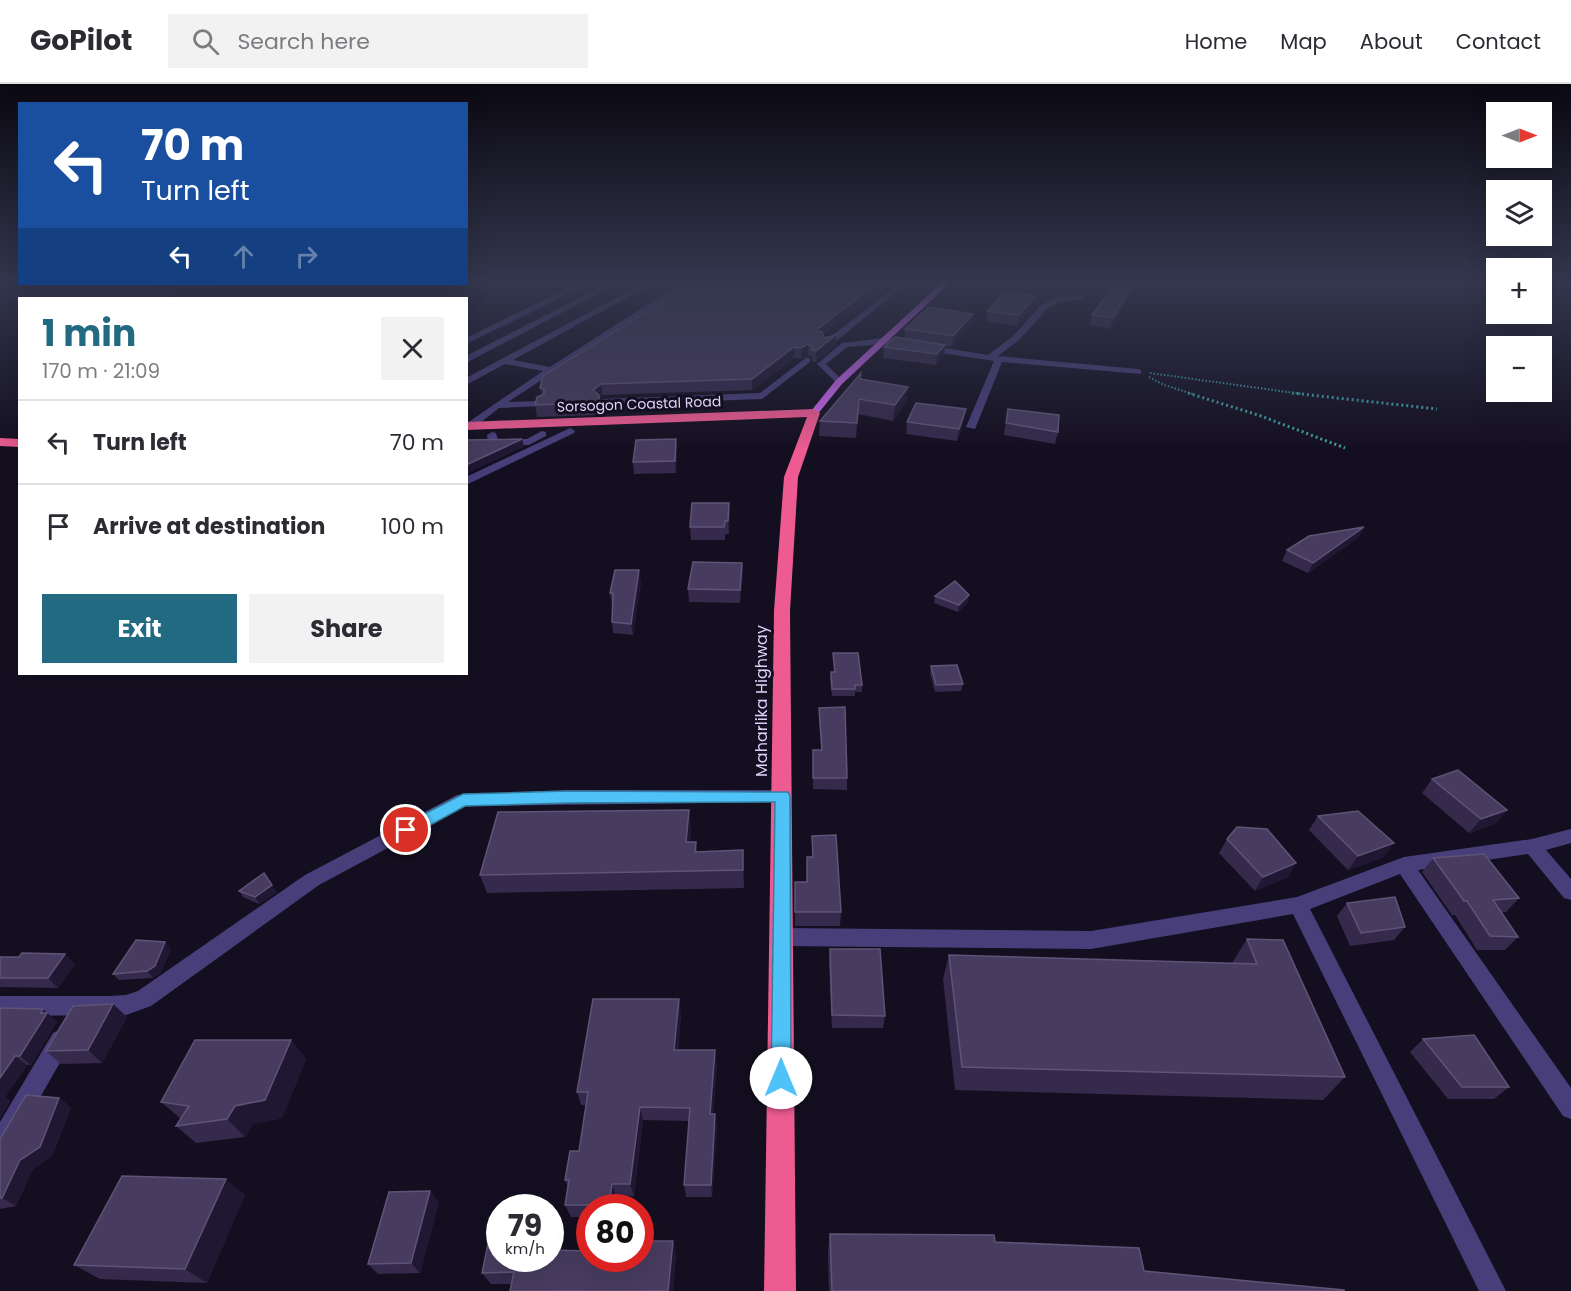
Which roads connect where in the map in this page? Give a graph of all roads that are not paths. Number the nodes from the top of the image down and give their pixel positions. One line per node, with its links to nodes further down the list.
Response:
1 (512, 337): 10 (street)
2 (550, 337): 14 (street)
3 (602, 337): 15 (street)
4 (835, 337): 8 (street)
5 (887, 337): 7 (main road, Maharlika Highway)
6 (1017, 337): 11 (street)
7 (883, 341): 11 (street); 18 (main road, Maharlika Highway); 18 (street)
8 (827, 344)
9 (468, 353): 10 (street)
10 (477, 355): 12 (street); 14 (street)
11 (995, 358): 16 (street); 24 (street)
12 (468, 359)
13 (807, 360): 19 (street)
14 (504, 361): 15 (street); 17 (street)
15 (552, 370): 21 (street)
16 (1138, 372)
17 (468, 381)
18 (839, 382): 23 (main road, Maharlika Highway)
19 (602, 402)
20 (541, 404): 21 (street)
21 (493, 408): 22 (street); 25 (street)
22 (468, 411)
23 (811, 418): 25 (highway, Sorsogon Coastal Road); 26 (highway, Sorsogon Coastal Road); 32 (highway, Maharlika Highway)
24 (971, 427)
25 (468, 429): 26 (highway, Sorsogon Coastal Road)
26 (570, 431): 31 (street)
27 (0, 442): 28 (highway)
28 (18, 443)
29 (0, 455): 30 (highway)
30 (18, 455)
31 (468, 481)
32 (783, 796): 38 (highway, Maharlika Highway); 40 (street)
33 (1571, 836): 34 (street)
34 (1532, 846): 35 (street); 36 (street)
35 (1404, 865): 37 (street); 41 (street)
36 (1571, 892)
37 (1298, 905): 38 (street); 44 (street)
38 (782, 937): 43 (highway, Maharlika Highway)
39 (0, 1006): 40 (street)
40 (80, 1006): 42 (street)
41 (1571, 1108)
42 (0, 1144)
43 (780, 1291)
44 (1493, 1291)

